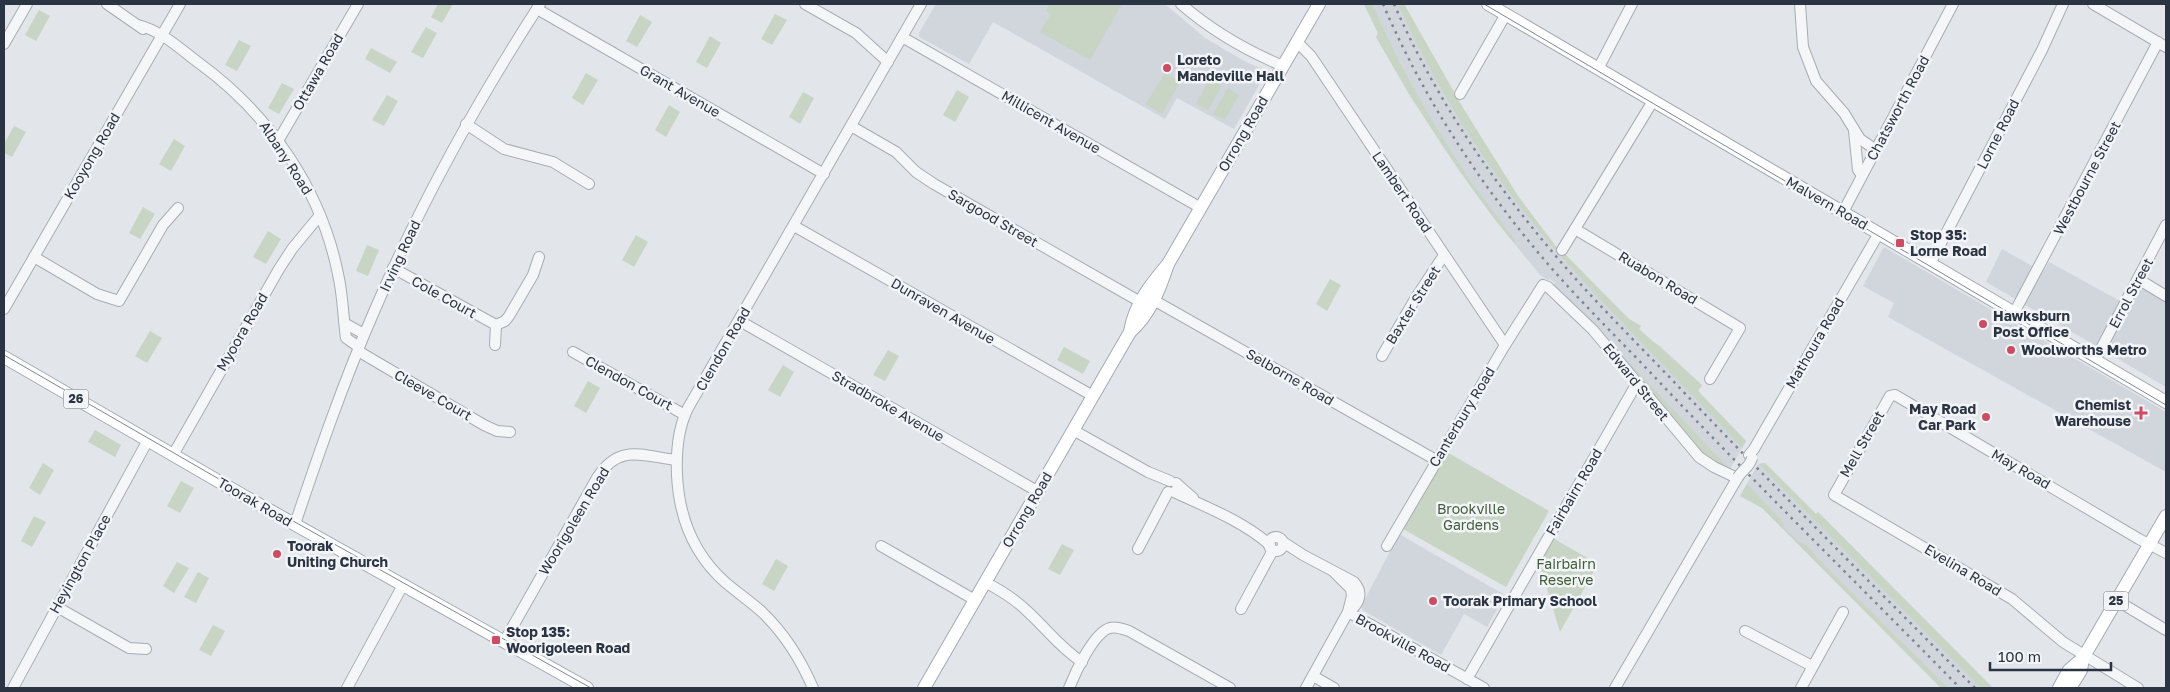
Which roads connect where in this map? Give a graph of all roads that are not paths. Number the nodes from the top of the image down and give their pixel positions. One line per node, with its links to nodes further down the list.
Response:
1 (27, 4): 20 (street)
2 (107, 4): 18 (street, Albany Road)
3 (180, 4): 18 (street, Kooyong Road)
4 (358, 4): 30 (street, Ottawa Road)
5 (805, 4): 22 (street)
6 (922, 4): 17 (street, Clendon Road)
7 (1181, 4): 23 (street)
8 (1319, 4): 19 (main road, Orrong Road)
9 (1488, 4): 16 (main road, Malvern Road)
10 (1632, 4): 24 (street)
11 (1800, 4): 29 (street)
12 (1953, 4): 31 (street, Chatsworth Road)
13 (2063, 4): 47 (street, Lorne Road)
14 (2093, 4): 21 (street)
15 (539, 6): 27 (street, Irving Road); 32 (street, Grant Avenue)
16 (1506, 14): 24 (main road, Malvern Road); 25 (street)
17 (902, 37): 22 (street, Clendon Road); 36 (street, Millicent Avenue)
18 (161, 38): 30 (street, Albany Road); 45 (street, Kooyong Road)
19 (1297, 42): 23 (main road, Orrong Road); 44 (street, Lambert Road)
20 (4, 44)
21 (2162, 44): 54 (street, Westbourne Street)
22 (888, 62): 28 (street, Clendon Road)
23 (1282, 66): 36 (main road, Orrong Road)
24 (1598, 69): 26 (main road, Malvern Road)
25 (1460, 94)
26 (1653, 101): 37 (main road, Malvern Road); 41 (street)
27 (466, 124): 34 (street); 48 (street, Irving Road)
28 (851, 126): 32 (street, Clendon Road); 52 (street, Sargood Street)
29 (1854, 131): 31 (street); 33 (street)
30 (278, 141): 38 (street, Albany Road)
31 (1876, 150): 33 (street, Chatsworth Road)
32 (824, 174): 39 (street, Clendon Road)
33 (1862, 176): 37 (street, Chatsworth Road)
34 (588, 184)
35 (178, 208): 45 (street)
36 (1201, 208): 52 (main road, Orrong Road)
37 (1843, 212): 42 (main road, Malvern Road)
38 (320, 215): 56 (street, Albany Road); 75 (street, Myoora Road)
39 (794, 226): 55 (street, Clendon Road); 69 (street, Dunraven Avenue)
40 (2166, 226): 49 (street, Errol Street)
41 (1575, 229): 43 (street); 66 (street, Ruabon Road)
42 (1878, 233): 47 (main road, Malvern Road); 78 (street, Mathoura Road)
43 (1562, 250)
44 (1444, 255): 60 (street, Lambert Road); 63 (street, Baxter Street)
45 (34, 257): 53 (street, Kooyong Road)
46 (539, 257): 57 (street)
47 (1930, 264): 54 (main road, Malvern Road)
48 (393, 268): 57 (street, Cole Court); 58 (street, Irving Road)
49 (2138, 279): 51 (street); 65 (street, Errol Street)
50 (1539, 289): 60 (street, Canterbury Road); 67 (street, Edward Street)
51 (2166, 296)
52 (1147, 301): 69 (main road, Orrong Road); 77 (street, Selborne Road)
53 (4, 309)
54 (2014, 313): 65 (main road, Malvern Road)
55 (740, 321): 71 (street, Clendon Road); 80 (street, Stradbroke Avenue)
56 (346, 324): 58 (street); 61 (street, Albany Road)
57 (496, 325): 59 (street)
58 (364, 334): 61 (street, Irving Road)
59 (495, 345)
60 (1505, 345): 77 (street, Canterbury Road)
61 (358, 349): 73 (street, Cleeve Court); 83 (street, Irving Road)
62 (573, 352): 71 (street, Clendon Court)
63 (1382, 356)
64 (4, 357): 74 (main road, Toorak Road / 26)
65 (2095, 360): 70 (main road, Malvern Road)
66 (1710, 379)
67 (1637, 383): 78 (street, Edward Street); 108 (street, Fairbairn Road)
68 (1892, 394): 81 (street, Mell Street); 84 (street, May Road)
69 (1092, 396): 72 (main road, Orrong Road)
70 (2166, 402)
71 (685, 414): 76 (street, Clendon Road)
72 (1072, 430): 79 (street); 80 (main road, Orrong Road)
73 (510, 432)
74 (148, 440): 75 (main road, Toorak Road / 26); 94 (street, Heyington Place)
75 (173, 455): 83 (main road, Toorak Road / 26)
76 (676, 460): 102 (street, Woorigoleen Road); 112 (street, Clendon Road)
77 (1436, 460): 87 (street, Canterbury Road)
78 (1739, 476): 119 (street, Mathoura Road)
79 (1171, 487): 85 (street); 88 (street)
80 (1037, 491): 90 (main road, Orrong Road)
81 (1834, 495): 104 (street, Evelina Road)
82 (2166, 516): 84 (main road, 25)
83 (295, 524): 91 (main road, Toorak Road / 26)
84 (2150, 544): 89 (street, May Road); 93 (main road, 25)
85 (1276, 545): 95 (street); 96 (street)
86 (881, 546): 92 (street)
87 (1387, 546)
88 (1138, 549)
89 (2166, 552)
90 (985, 582): 92 (main road, Orrong Road); 105 (street)
91 (403, 585): 102 (main road, Toorak Road / 26); 110 (street)
92 (975, 600): 113 (main road, Orrong Road)
93 (2116, 600): 100 (street); 104 (main road, 25)
94 (57, 607): 103 (street); 109 (street, Heyington Place)
95 (1241, 609)
96 (1348, 612): 107 (street); 108 (street, Brookville Road)
97 (1843, 612): 106 (street)
98 (1107, 616): 99 (street)
99 (1110, 627): 105 (street); 115 (street)
100 (2166, 630)
101 (1744, 631): 106 (street)
102 (504, 642): 111 (main road, Toorak Road / 26)
103 (146, 649)
104 (2083, 657): 121 (main road, 25); 122 (main road, 25); 123 (street, Evelina Road)
105 (1082, 662): 114 (street)
106 (1812, 666): 120 (street)
107 (1313, 676): 116 (street); 117 (street)
108 (1467, 679): 118 (street, Brookville Road)
109 (13, 688)
110 (347, 688)
111 (587, 688)
112 (813, 688)
113 (924, 688)
114 (1069, 688)
115 (1230, 688)
116 (1306, 688)
117 (1334, 688)
118 (1484, 688)
119 (1615, 688)
120 (1801, 688)
121 (2058, 688)
122 (2070, 688)
123 (2138, 688)

